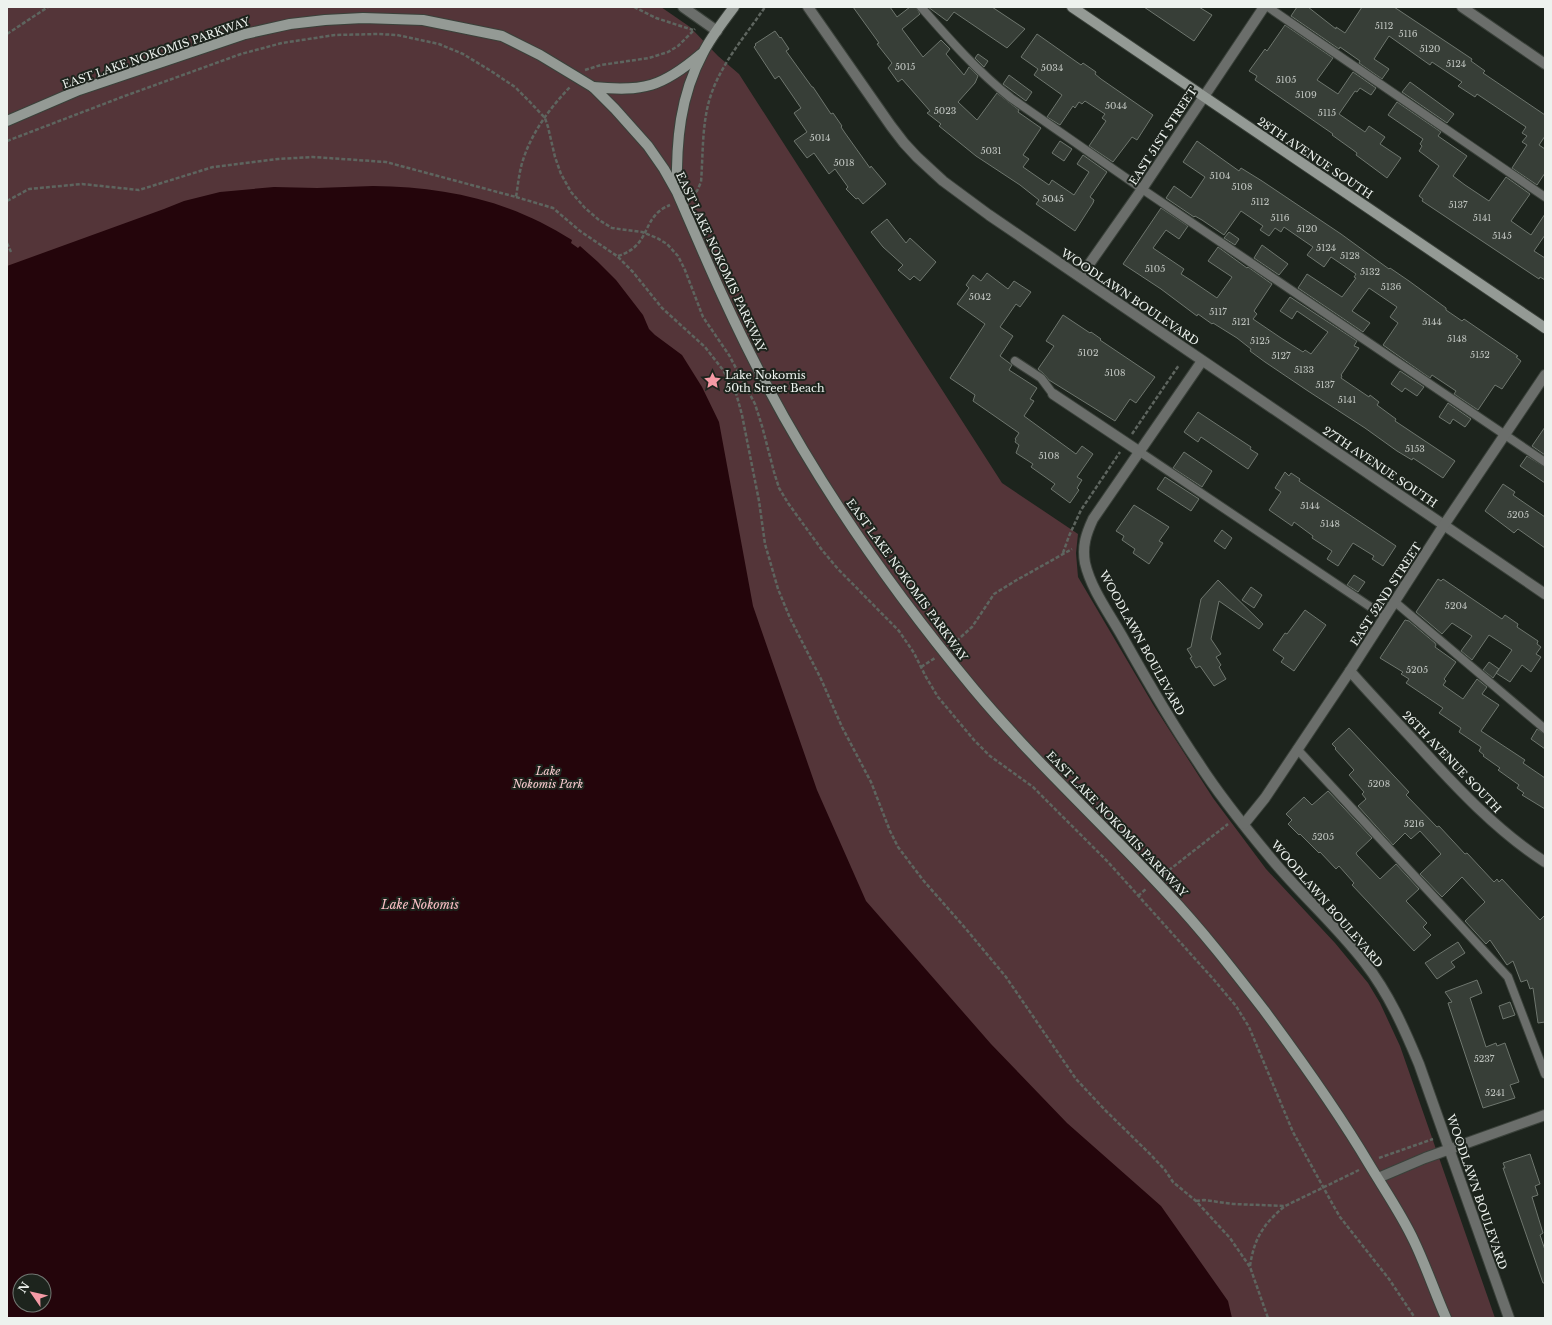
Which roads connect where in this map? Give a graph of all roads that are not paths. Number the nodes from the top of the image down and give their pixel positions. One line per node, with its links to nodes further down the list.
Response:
1 (683, 7): 9 (street)
2 (734, 7): 9 (street)
3 (808, 7): 18 (street, WOODLAWN BOULEVARD)
4 (921, 7): 15 (lane)
5 (1072, 7): 13 (street, 28TH AVENUE SOUTH)
6 (1264, 7): 13 (street, EAST 51ST STREET)
7 (1268, 7): 17 (lane)
8 (1462, 7): 11 (street)
9 (717, 31): 10 (street)
10 (703, 52): 12 (street); 16 (street)
11 (1545, 64)
12 (593, 87): 14 (street, EAST LAKE NOKOMIS PARKWAY); 16 (street, EAST LAKE NOKOMIS PARKWAY)
13 (1203, 96): 15 (street, EAST 51ST STREET); 19 (street, 28TH AVENUE SOUTH)
14 (7, 121)
15 (1142, 190): 18 (street, EAST 51ST STREET); 24 (lane)
16 (677, 192): 39 (street, EAST LAKE NOKOMIS PARKWAY)
17 (1545, 197)
18 (1083, 278): 21 (street, WOODLAWN BOULEVARD)
19 (1545, 328)
20 (1015, 361): 23 (lane)
21 (1202, 361): 25 (street, WOODLAWN BOULEVARD); 27 (street, 27TH AVENUE SOUTH)
22 (1545, 375): 24 (street, EAST 52ND STREET)
23 (1054, 394): 25 (street)
24 (1506, 435): 26 (lane); 27 (street, EAST 52ND STREET)
25 (1140, 452): 30 (lane); 34 (street, WOODLAWN BOULEVARD)
26 (1545, 462)
27 (1444, 525): 28 (street, 27TH AVENUE SOUTH); 29 (street, EAST 52ND STREET)
28 (1545, 594)
29 (1395, 602): 30 (street, EAST 52ND STREET); 32 (lane)
30 (1386, 616): 31 (street, EAST 52ND STREET)
31 (1350, 671): 33 (street, EAST 52ND STREET); 35 (street, 26TH AVENUE SOUTH)
32 (1545, 729)
33 (1297, 749): 34 (street, EAST 52ND STREET); 36 (lane)
34 (1244, 824): 38 (street, WOODLAWN BOULEVARD)
35 (1545, 862)
36 (1545, 1074)
37 (1545, 1115): 38 (street)
38 (1450, 1149): 39 (street); 41 (street, WOODLAWN BOULEVARD)
39 (1378, 1178): 40 (street, EAST LAKE NOKOMIS PARKWAY)
40 (1446, 1318)
41 (1509, 1318)

